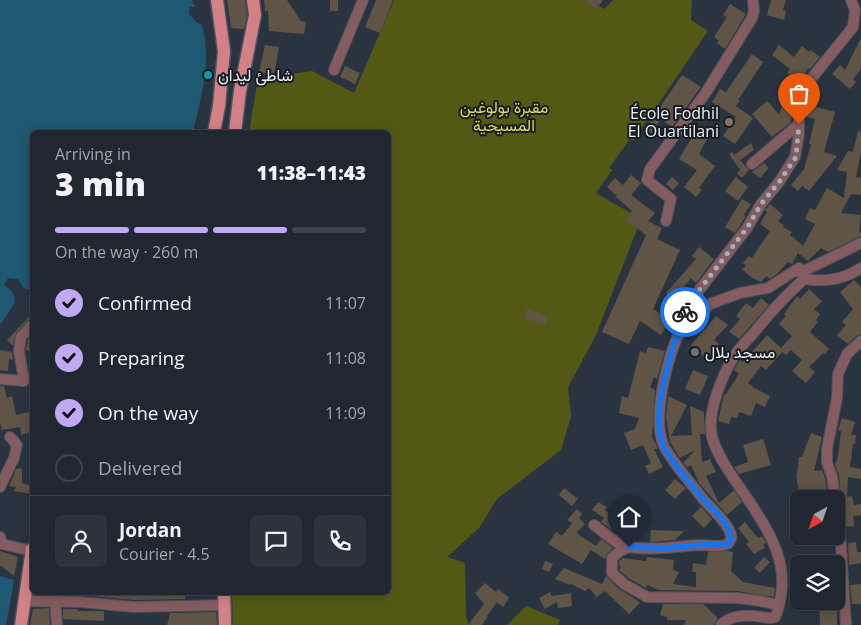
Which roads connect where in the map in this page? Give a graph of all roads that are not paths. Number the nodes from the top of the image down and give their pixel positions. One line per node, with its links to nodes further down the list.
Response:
1 (217, 0): 8 (main road)
2 (254, 0): 9 (main road)
3 (363, 0): 6 (street)
4 (753, 0): 11 (street)
5 (850, 0): 7 (street)
6 (334, 70)
7 (799, 124): 10 (street); 16 (street)
8 (214, 130)
9 (235, 130)
10 (752, 164)
11 (666, 220)
12 (861, 243): 14 (street)
13 (861, 268): 14 (street)
14 (803, 276): 16 (street); 31 (street)
15 (30, 327): 18 (street)
16 (682, 327): 25 (street)
17 (861, 341): 21 (street)
18 (0, 379)
19 (10, 437): 20 (street)
20 (0, 487)
21 (834, 490)
22 (594, 525): 25 (street)
23 (0, 537): 26 (street)
24 (841, 545): 36 (street)
25 (629, 547): 31 (street)
26 (30, 550)
27 (30, 563): 29 (main road)
28 (224, 599): 30 (street); 34 (main road)
29 (24, 601): 30 (street); 32 (main road)
30 (56, 602): 33 (street)
31 (779, 605): 35 (street)
32 (21, 625)
33 (56, 625)
34 (225, 625)
35 (721, 625)
36 (846, 625)

